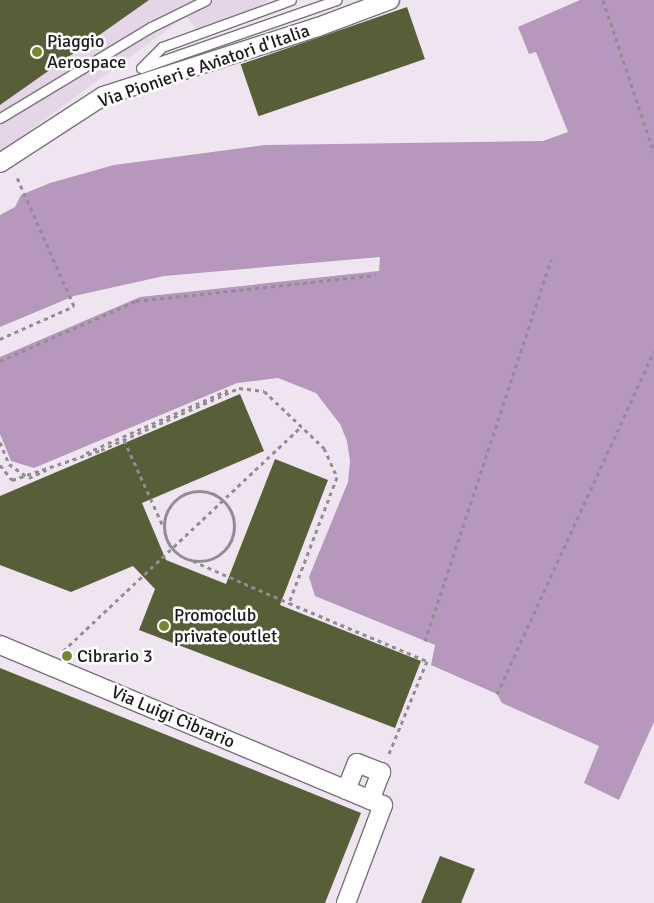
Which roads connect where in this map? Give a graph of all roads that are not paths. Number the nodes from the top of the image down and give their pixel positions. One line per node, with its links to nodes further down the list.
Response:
1 (206, 0): 6 (lane)
2 (291, 0): 5 (lane)
3 (336, 0): 5 (lane)
4 (390, 0): 5 (street, Via Pionieri e Aviatori d'Italia)
5 (143, 75): 7 (street, Via Pionieri e Aviatori d'Italia)
6 (0, 118)
7 (0, 163)
8 (0, 645): 9 (street, Via Luigi Cibrario)
9 (346, 790): 10 (street, Via Luigi Cibrario); 10 (street)
10 (370, 800): 11 (street)
11 (346, 903)

